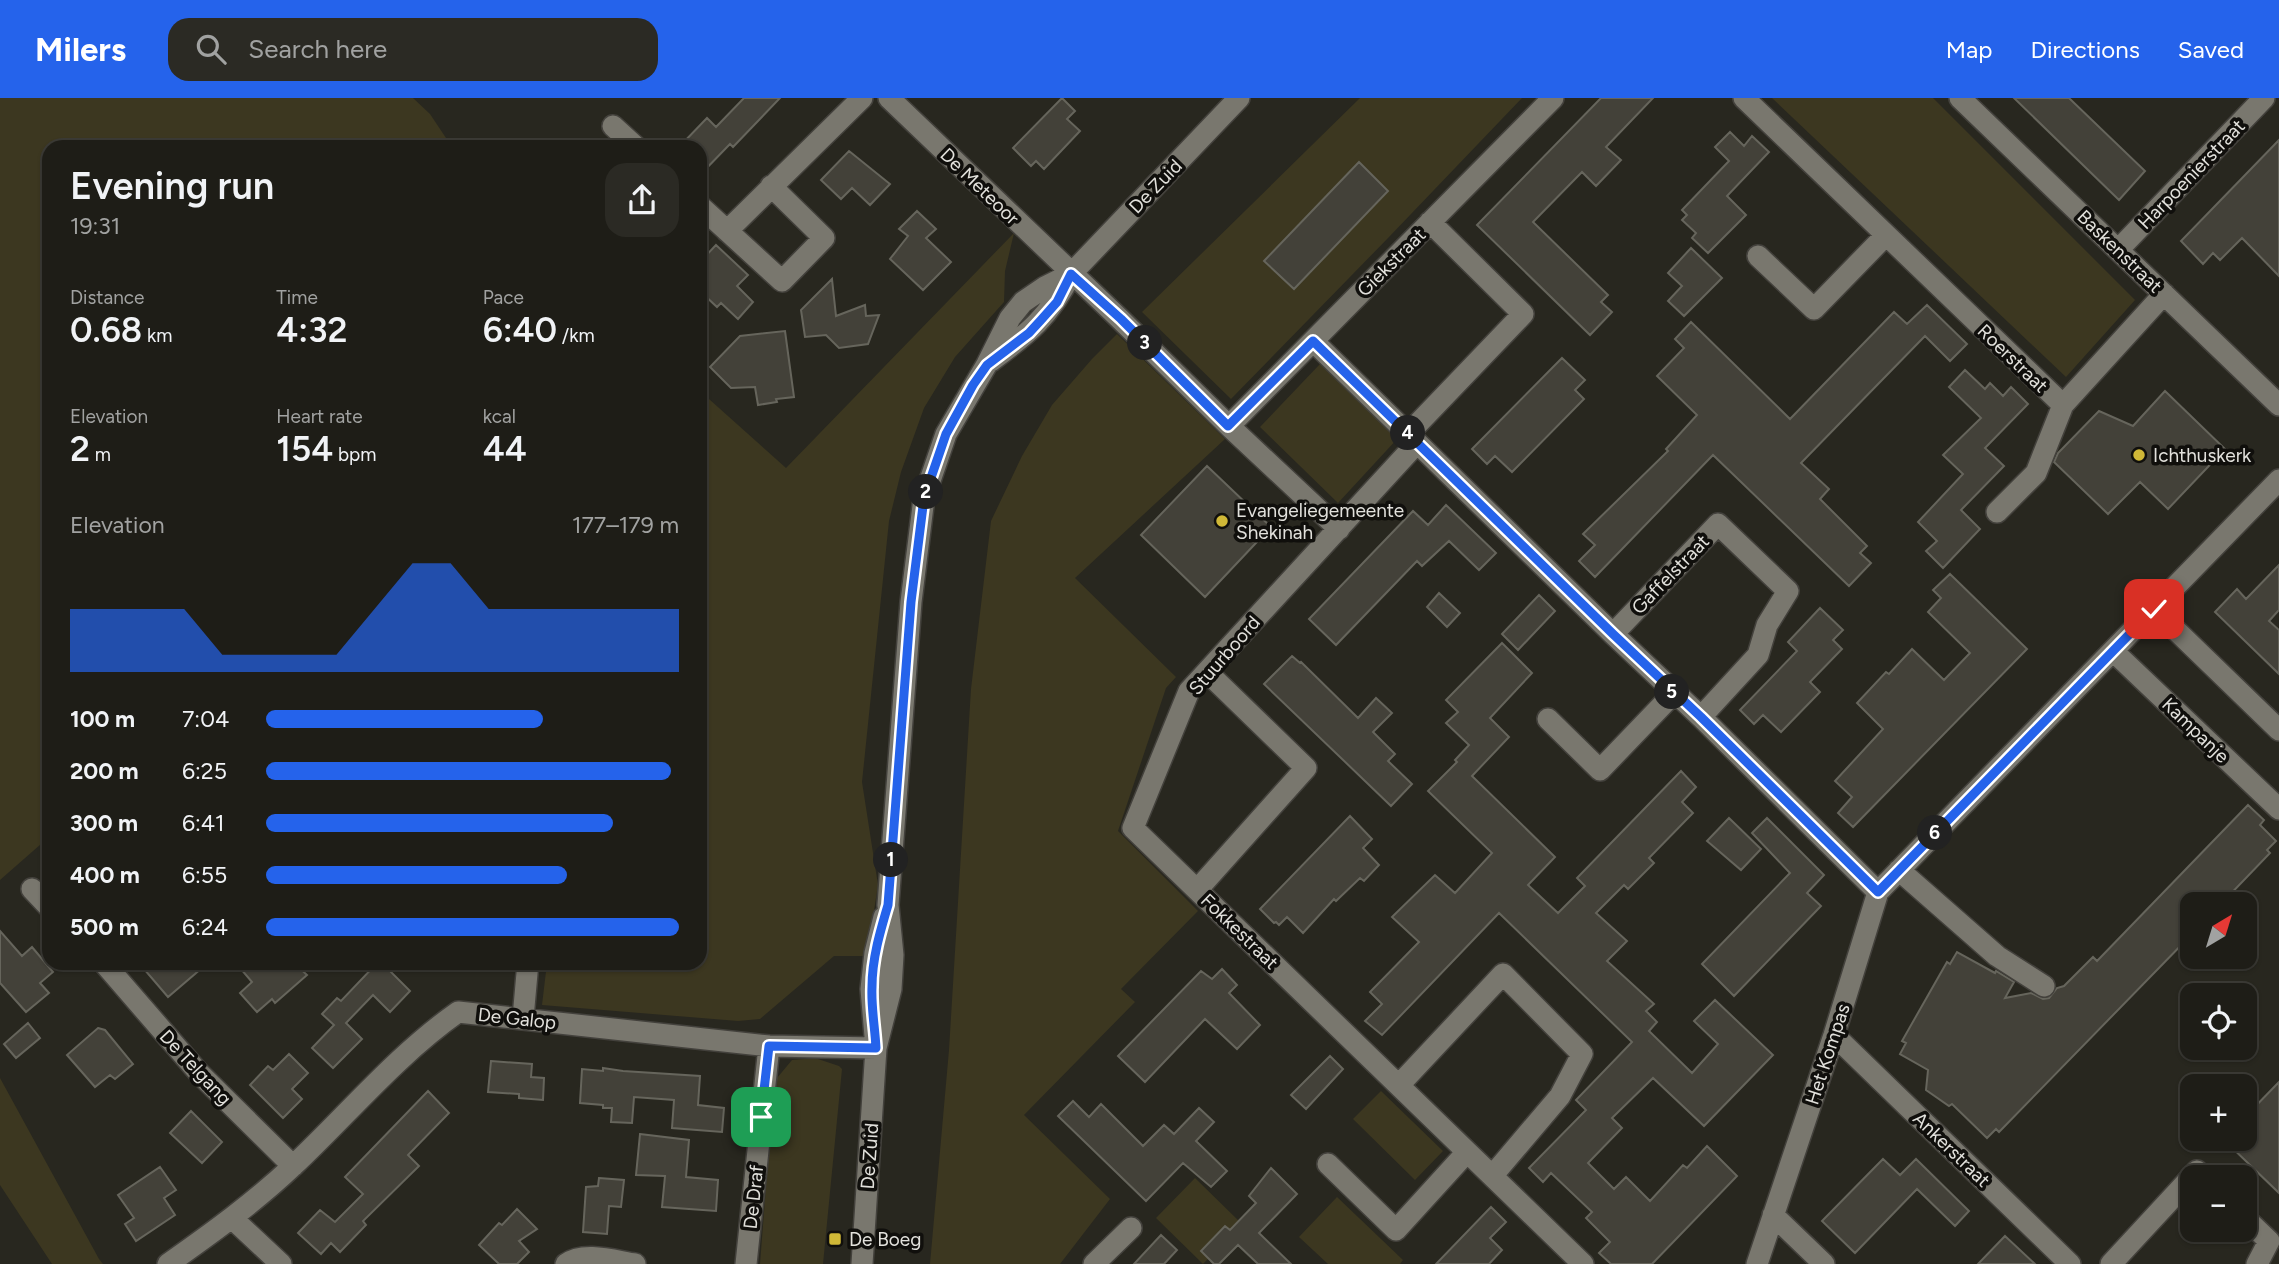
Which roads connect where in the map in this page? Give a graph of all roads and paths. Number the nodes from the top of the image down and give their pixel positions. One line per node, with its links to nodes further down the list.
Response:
1 (862, 98): 10 (street)
2 (890, 98): 17 (street, De Meteoor)
3 (1238, 98): 17 (street, De Zuid)
4 (1553, 98): 12 (street, Giekstraat)
5 (1744, 98): 14 (street, Roerstraat)
6 (1960, 98): 15 (street, Baskenstraat)
7 (2264, 98): 15 (street, Harpoenierstraat)
8 (613, 126): 9 (street)
9 (628, 140)
10 (771, 187): 13 (street); 13 (street)
11 (707, 212): 13 (street)
12 (1430, 222): 19 (street, Giekstraat); 23 (street)
13 (727, 231)
14 (1886, 235): 16 (street); 20 (street, Roerstraat)
15 (2118, 250): 18 (street, Baskenstraat)
16 (1758, 256)
17 (1071, 274): 22 (street, De Meteoor); 47 (street, De Zuid)
18 (2164, 294): 20 (street, Roerstraat); 21 (street, Baskenstraat)
19 (1313, 341): 22 (street, Giekstraat); 23 (street)
20 (2063, 405): 25 (street)
21 (2279, 405)
22 (1228, 426): 26 (street)
23 (1412, 438): 26 (street, Stuurboord); 28 (street)
24 (2279, 480): 27 (street)
25 (1997, 512)
26 (1339, 529): 30 (street, Stuurboord)
27 (2154, 609): 29 (street); 34 (street)
28 (1613, 634): 31 (street); 32 (street, Gaffelstraat)
29 (2113, 650): 35 (street, Kampanje); 36 (street)
30 (1207, 672): 38 (street, Stuurboord); 38 (street, Fokkestraat)
31 (1674, 693): 32 (street); 33 (street)
32 (1701, 717): 39 (street)
33 (1548, 719)
34 (2279, 730)
35 (2279, 809)
36 (1899, 870): 39 (street); 43 (street)
37 (32, 889): 40 (street)
38 (1197, 890): 48 (street, Fokkestraat)
39 (1878, 892): 45 (street, Het Kompas)
40 (42, 900)
41 (109, 970): 51 (street, De Telgang)
42 (527, 970): 44 (street)
43 (2044, 986)
44 (523, 1018): 46 (street, De Galop); 51 (street, De Galop)
45 (1834, 1035): 54 (street, Het Kompas); 68 (street, Ankerstraat)
46 (769, 1046): 47 (street, De Galop); 62 (street, De Draf)
47 (876, 1048): 63 (street, De Zuid)
48 (1399, 1085): 49 (street, Fokkestraat); 52 (street)
49 (1467, 1152): 50 (street); 52 (street, Fokkestraat)
50 (1328, 1164)
51 (293, 1166): 55 (street, De Galop)
52 (1493, 1175): 65 (street, Fokkestraat)
53 (2180, 1189): 69 (street)
54 (1773, 1215): 66 (street, Het Kompas); 67 (street)
55 (233, 1219): 58 (street, De Galop); 59 (street)
56 (1131, 1228): 64 (street)
57 (2257, 1230): 70 (street)
58 (168, 1264)
59 (281, 1264)
60 (566, 1264): 61 (street)
61 (635, 1264)
62 (746, 1264)
63 (862, 1264)
64 (1094, 1264)
65 (1583, 1264)
66 (1757, 1264)
67 (1824, 1264)
68 (2070, 1264)
69 (2111, 1264)
70 (2257, 1264)

